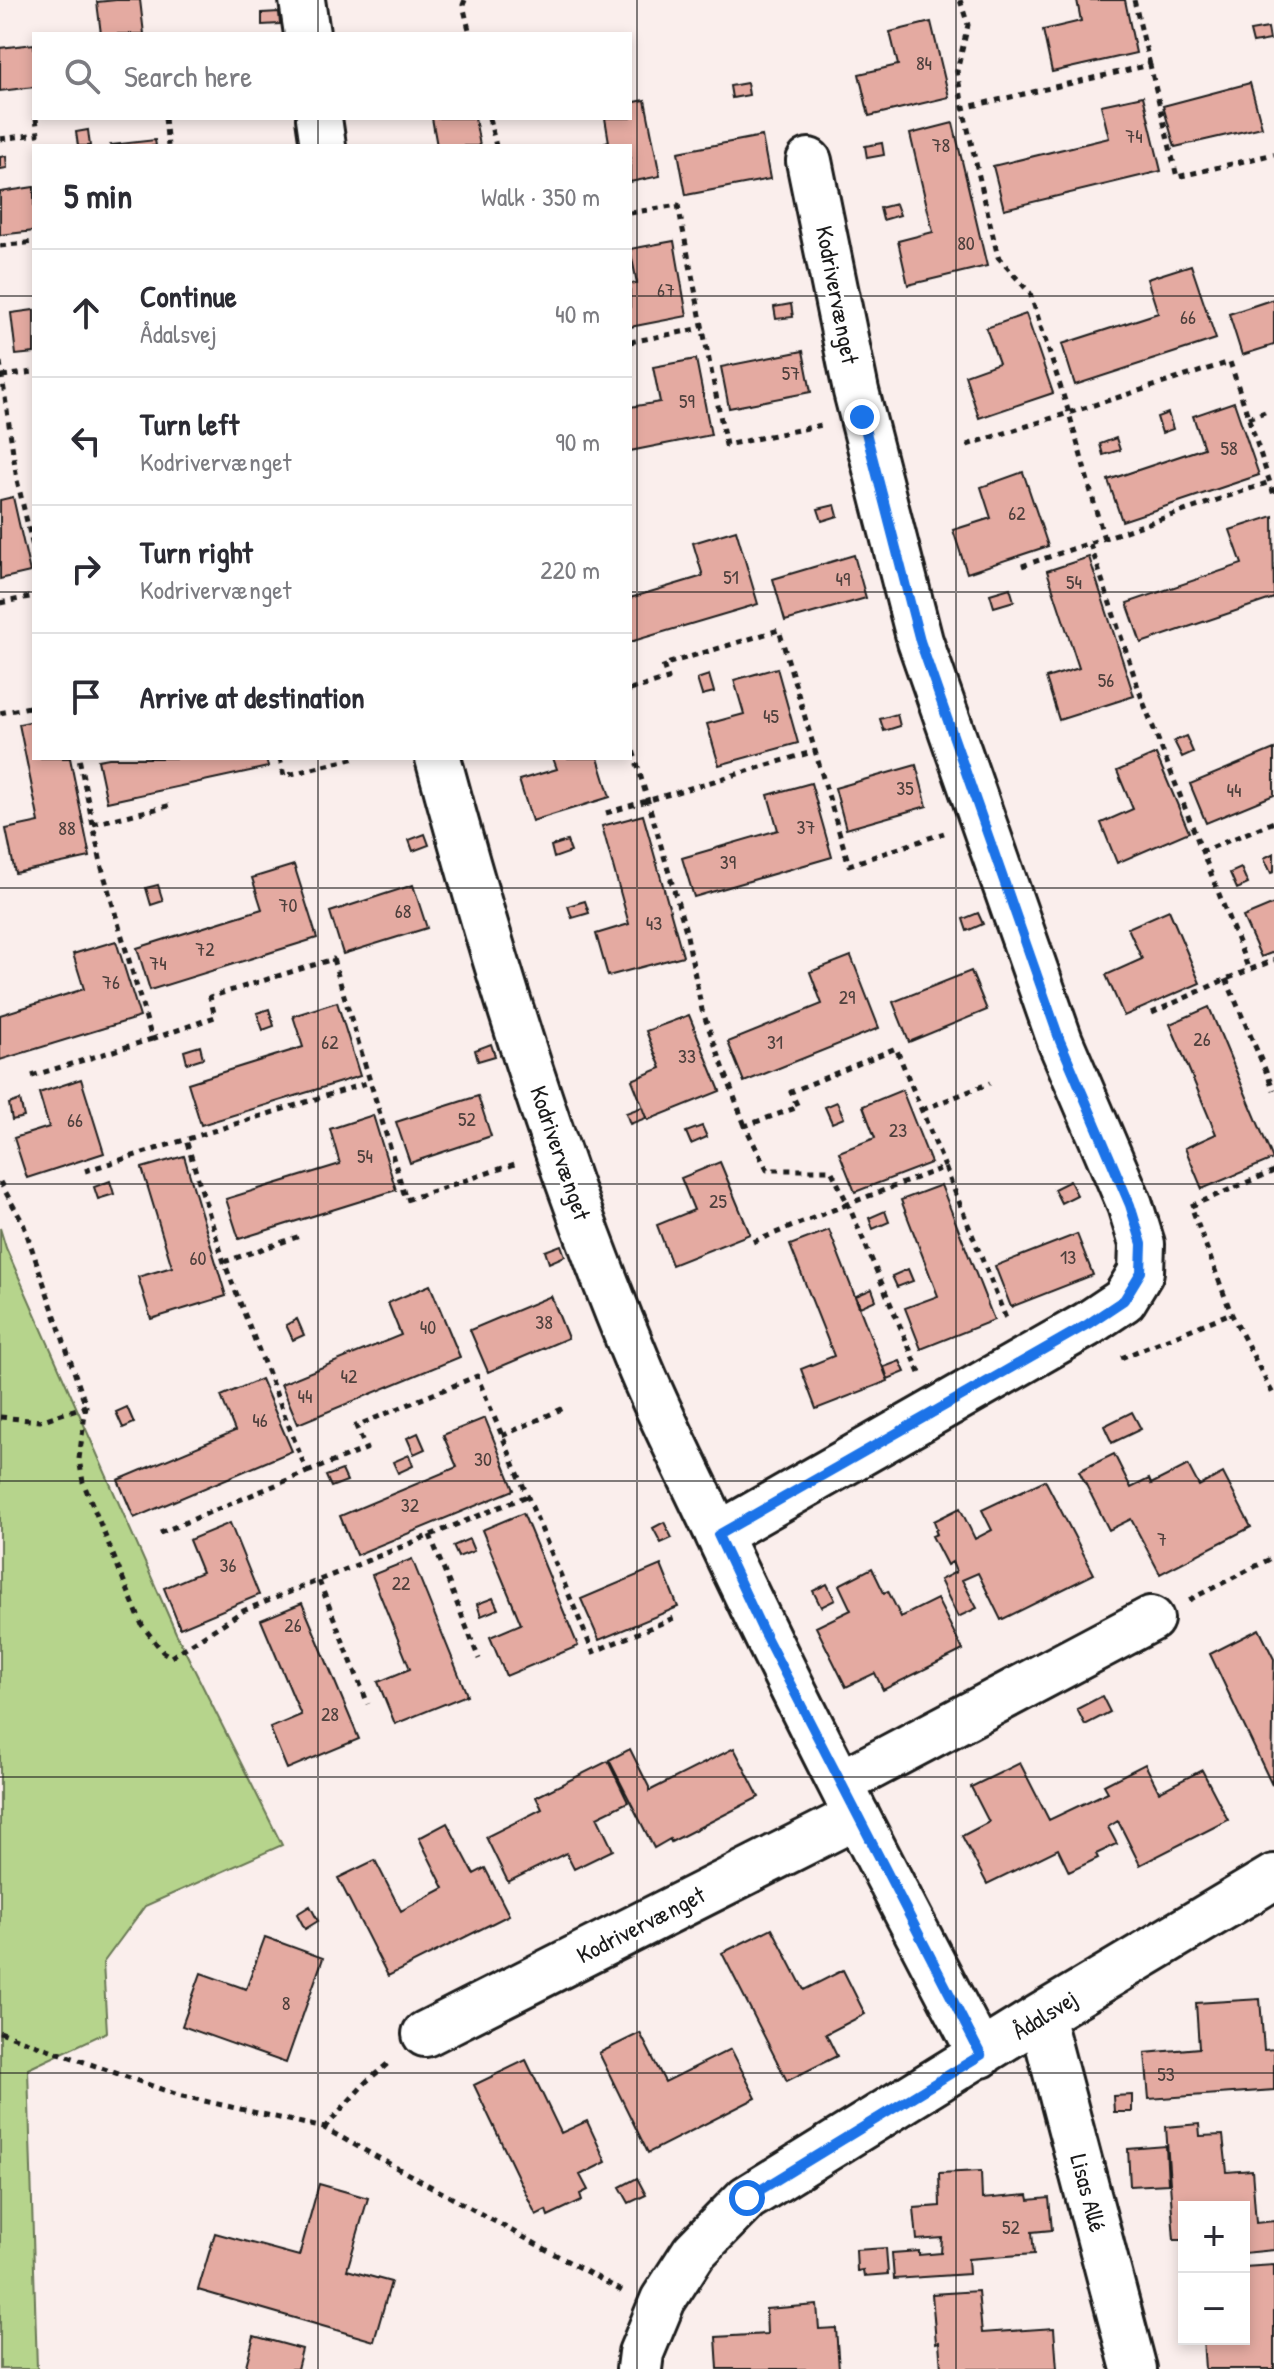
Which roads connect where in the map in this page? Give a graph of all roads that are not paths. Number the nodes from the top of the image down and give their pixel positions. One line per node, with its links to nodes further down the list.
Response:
1 (302, 0): 2 (street)
2 (307, 32)
3 (319, 120): 4 (street)
4 (323, 144)
5 (809, 161): 7 (street, Kodrivervænget)
6 (439, 760): 7 (street, Kodrivervænget)
7 (718, 1535): 9 (street, Kodrivervænget)
8 (1151, 1619): 9 (street, Kodrivervænget)
9 (849, 1800): 12 (street, Kodrivervænget); 13 (street, Kodrivervænget)
10 (1274, 1877): 11 (street, Ådalsvej)
11 (1041, 2016): 13 (street, Ådalsvej); 15 (street, Lisas Allé)
12 (425, 2034)
13 (981, 2055): 14 (street, Ådalsvej)
14 (639, 2369)
15 (1134, 2369)

